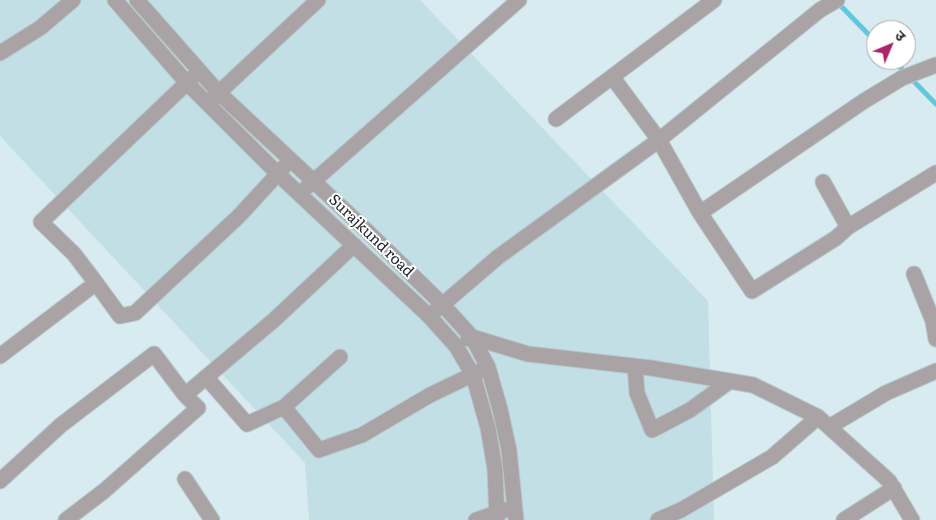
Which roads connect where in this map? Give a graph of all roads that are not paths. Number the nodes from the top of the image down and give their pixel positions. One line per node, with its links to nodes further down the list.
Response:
1 (73, 0): 8 (street)
2 (115, 0): 12 (street)
3 (137, 0): 10 (street, Surajkund road)
4 (318, 0): 13 (street)
5 (519, 0): 20 (street)
6 (714, 0): 11 (street)
7 (833, 2): 16 (street)
8 (0, 53)
9 (936, 64): 23 (street)
10 (199, 71): 12 (street); 13 (street, Surajkund road)
11 (612, 78): 15 (street); 16 (street)
12 (187, 83): 14 (street); 27 (street)
13 (219, 93): 14 (street); 17 (street, Surajkund road)
14 (207, 104): 19 (street)
15 (556, 119)
16 (659, 140): 23 (street); 28 (street)
17 (290, 161): 19 (street); 20 (street, Surajkund road)
18 (936, 173): 24 (street)
19 (278, 174): 22 (street); 27 (street)
20 (313, 180): 22 (street); 28 (street, Surajkund road)
21 (823, 182): 24 (street)
22 (300, 194): 25 (street)
23 (700, 213): 24 (street)
24 (848, 227)
25 (354, 245): 29 (street); 39 (street)
26 (914, 274): 31 (street)
27 (96, 283): 33 (street)
28 (442, 304): 29 (street); 30 (street, Surajkund road)
29 (430, 316): 32 (street)
30 (472, 337): 32 (street); 35 (street); 36 (street, Surajkund road)
31 (936, 339)
32 (456, 346): 38 (street)
33 (0, 356)
34 (340, 357): 42 (street)
35 (635, 366): 40 (street); 40 (street)
36 (488, 367): 38 (street); 48 (street, Surajkund road)
37 (936, 371): 44 (street)
38 (473, 375): 42 (street); 50 (street)
39 (206, 377): 41 (street); 42 (street)
40 (730, 381): 43 (street)
41 (185, 395): 46 (street); 51 (street)
42 (284, 407)
43 (818, 417): 44 (street); 49 (street)
44 (830, 427): 47 (street)
45 (185, 479): 52 (street)
46 (0, 481)
47 (894, 488): 55 (street); 56 (street)
48 (516, 513): 50 (street)
49 (683, 515): 54 (street)
50 (497, 516): 53 (street)
51 (66, 520)
52 (212, 520)
53 (476, 520)
54 (658, 520)
55 (844, 520)
56 (912, 520)

